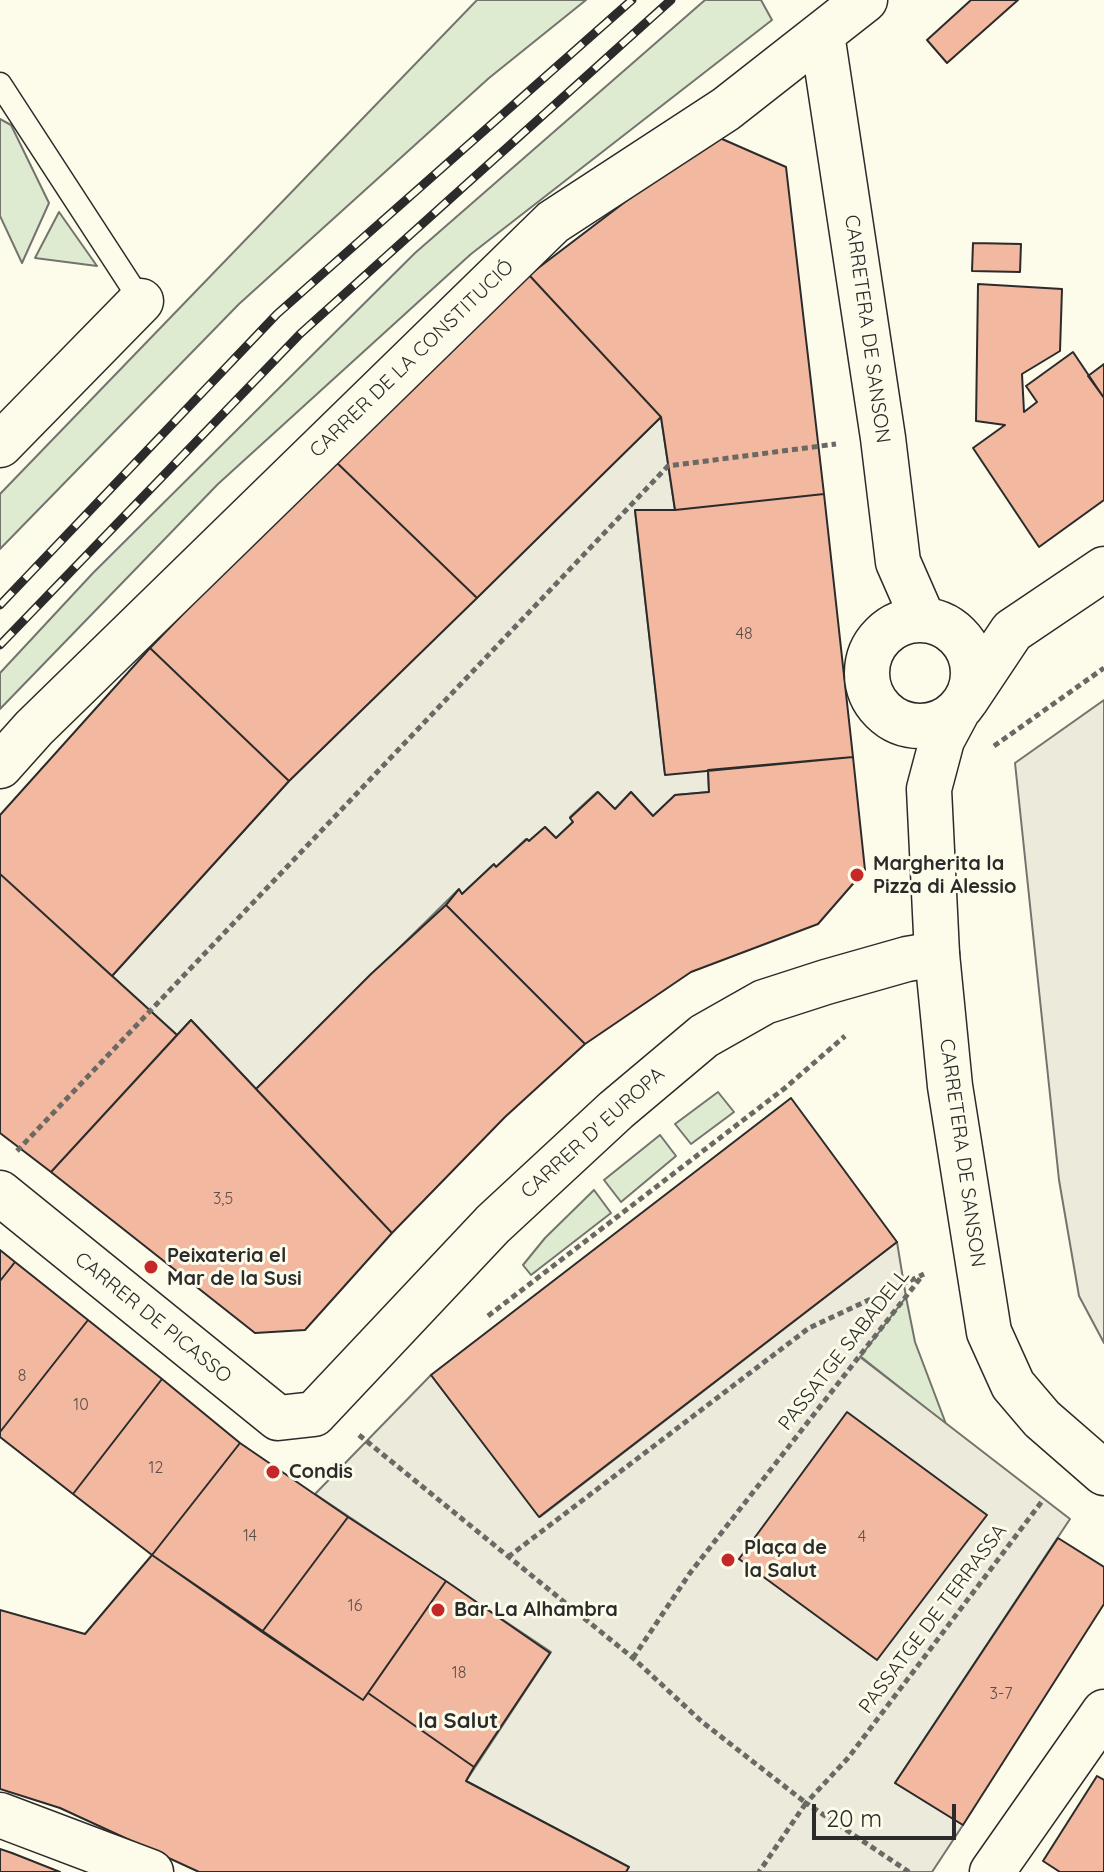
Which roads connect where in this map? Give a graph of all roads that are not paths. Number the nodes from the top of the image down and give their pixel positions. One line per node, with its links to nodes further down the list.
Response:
1 (865, 0): 2 (street, CARRER DE LA CONSTITUCIÓ)
2 (822, 34): 8 (street, CARRETERA DE SANSON); 12 (street, CARRER DE LA CONSTITUCIÓ)
3 (0, 84): 4 (lane)
4 (7, 103): 5 (lane)
5 (141, 301): 6 (street)
6 (0, 445)
7 (1104, 569): 9 (street)
8 (934, 622): 9 (street); 10 (street); 11 (street)
9 (1012, 631): 10 (street)
10 (961, 706): 11 (street); 13 (street)
11 (890, 718): 13 (street)
12 (0, 766)
13 (931, 779): 14 (street, CARRETERA DE SANSON)
14 (937, 954): 16 (street, CARRER D' EUROPA); 17 (street, CARRETERA DE SANSON)
15 (5, 1175): 16 (street, CARRER DE PICASSO)
16 (321, 1407)
17 (1104, 1473)
18 (1104, 1712): 21 (street)
19 (0, 1815): 20 (street)
20 (151, 1872)
21 (992, 1872)

